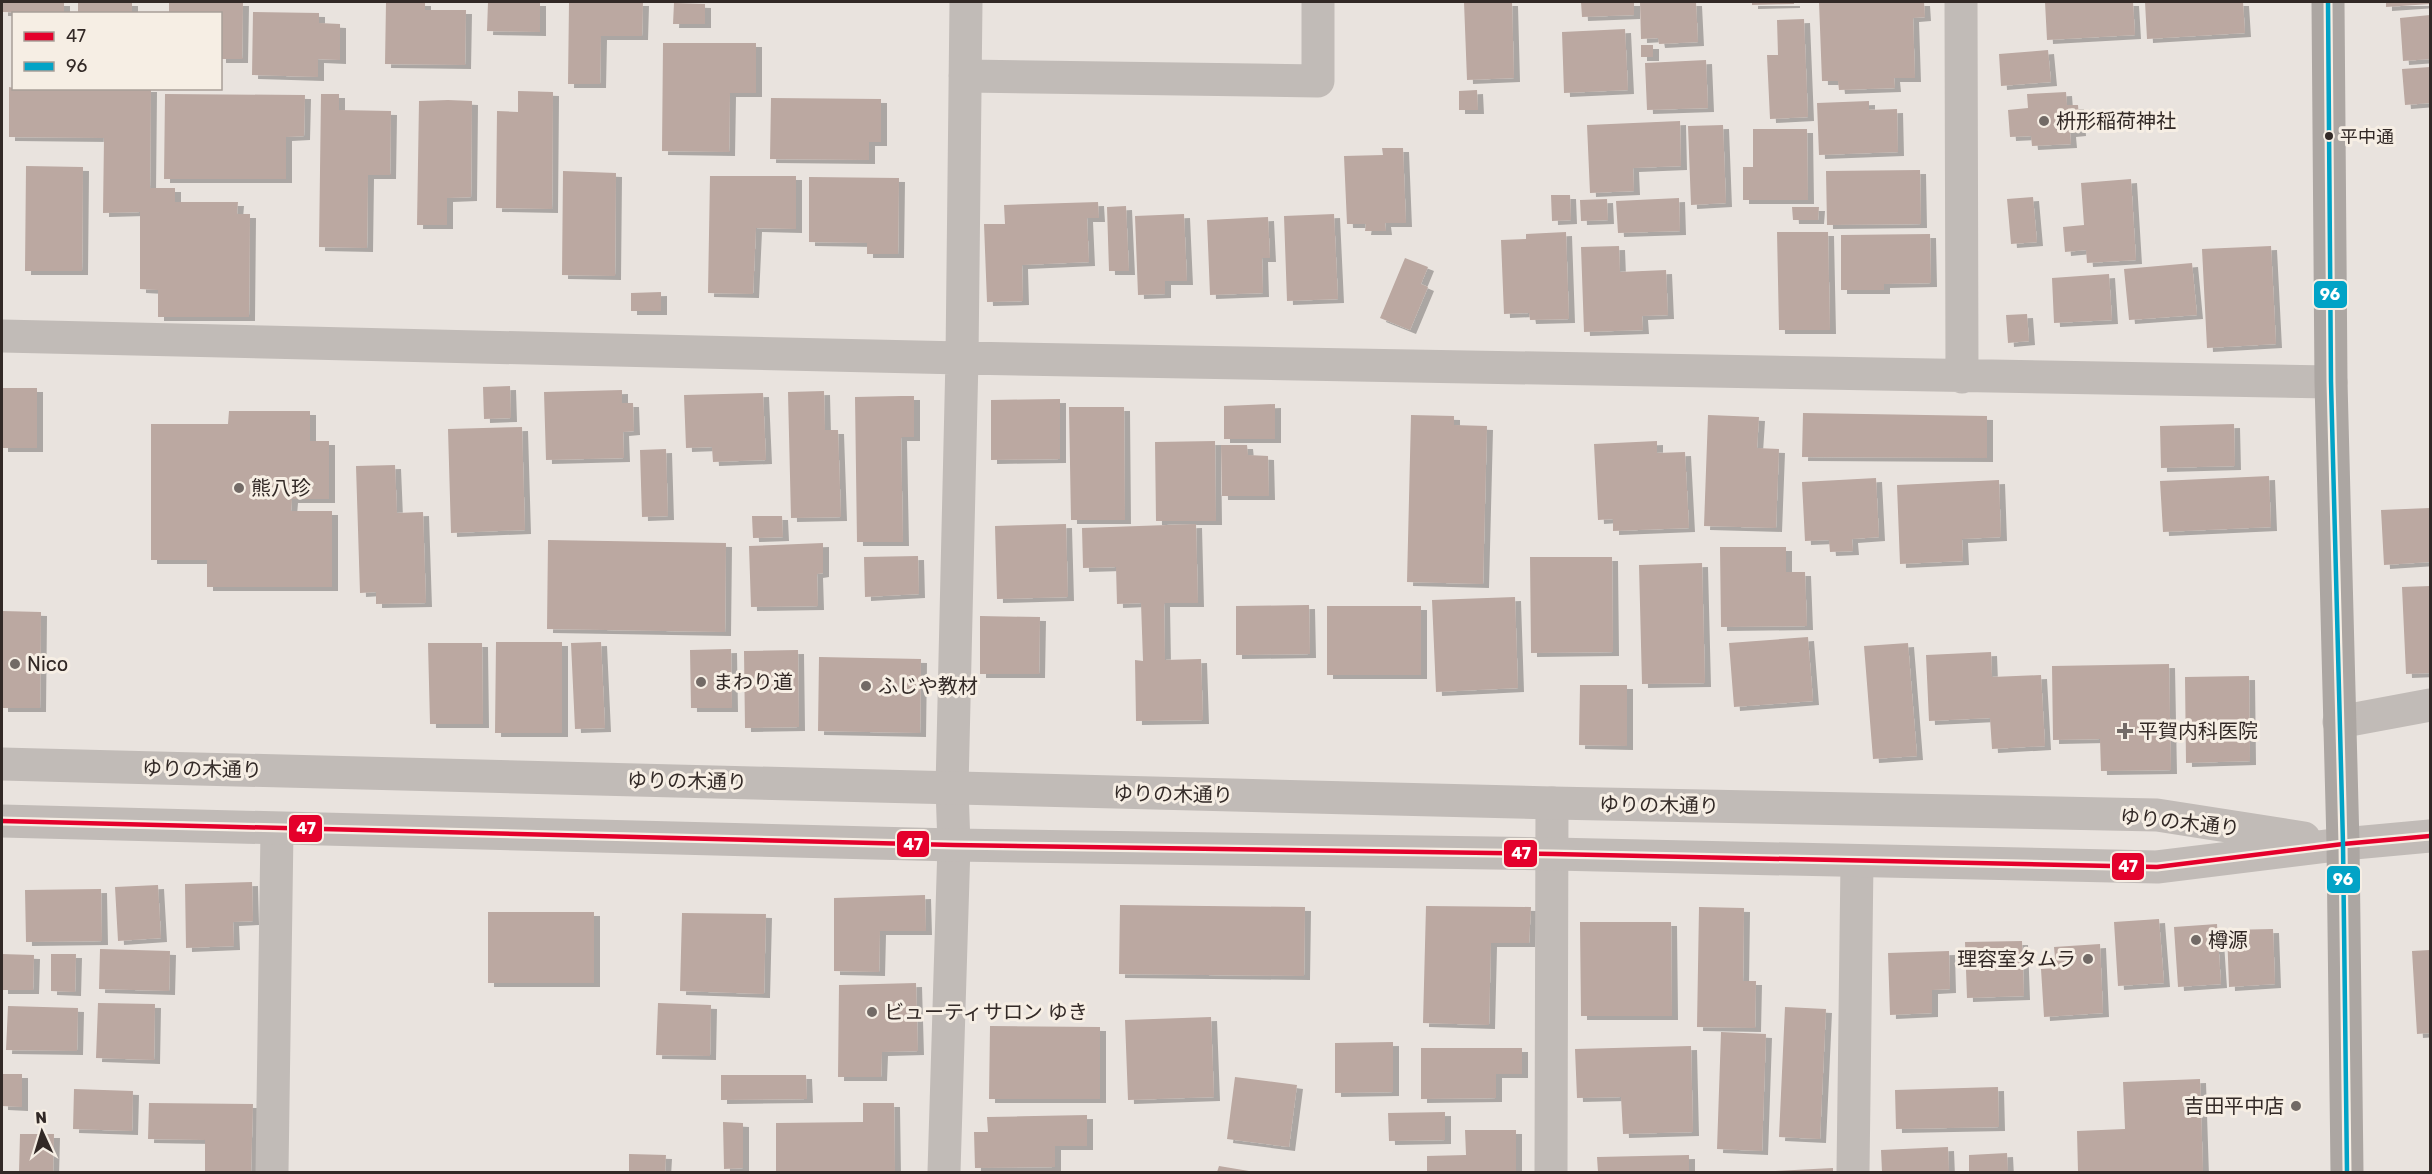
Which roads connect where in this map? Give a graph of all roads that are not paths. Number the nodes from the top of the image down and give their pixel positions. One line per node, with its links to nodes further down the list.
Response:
1 (966, 2): 5 (street)
2 (1318, 2): 5 (street)
3 (1961, 2): 8 (street)
4 (2328, 2): 9 (highway)
5 (965, 76): 7 (street)
6 (2, 336): 7 (street)
7 (962, 358): 8 (street); 13 (street)
8 (1962, 377): 9 (street)
9 (2331, 382): 11 (highway)
10 (2430, 705): 11 (street)
11 (2339, 722): 18 (highway)
12 (2, 764): 13 (street, ゆりの木通り)
13 (952, 788): 14 (street, ゆりの木通り); 19 (street)
14 (1552, 803): 18 (street, ゆりの木通り); 20 (street)
15 (2, 821): 16 (street, ゆりの木通り)
16 (277, 830): 19 (street, ゆりの木通り); 22 (street)
17 (2430, 836): 18 (street, ゆりの木通り)
18 (2343, 844): 21 (street, ゆりの木通り); 26 (highway)
19 (954, 845): 20 (street, ゆりの木通り); 23 (street)
20 (1553, 854): 21 (street, ゆりの木通り); 24 (street)
21 (1857, 861): 25 (street)
22 (272, 1173)
23 (944, 1173)
24 (1551, 1173)
25 (1853, 1173)
26 (2347, 1173)

